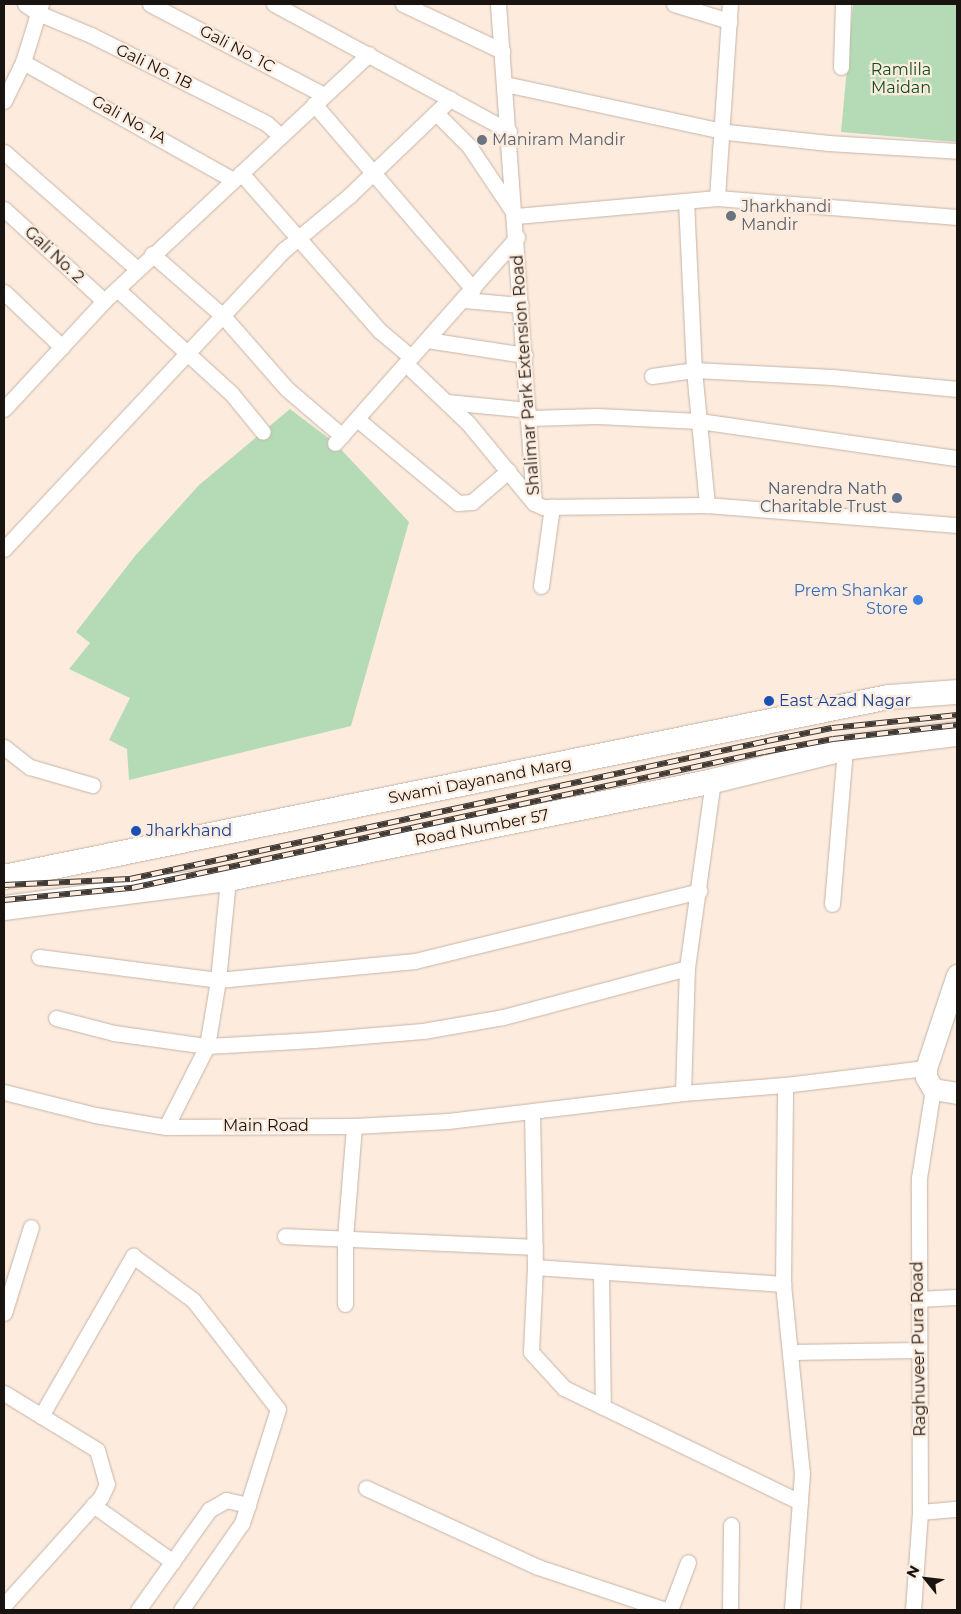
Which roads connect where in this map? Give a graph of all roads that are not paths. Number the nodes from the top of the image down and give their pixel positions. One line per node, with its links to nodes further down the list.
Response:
1 (25, 4): 9 (street, Gali No. 1B)
2 (150, 4): 18 (street, Gali No. 1C)
3 (274, 4): 12 (street)
4 (403, 4): 11 (street)
5 (498, 4): 11 (street, Shalimar Park Extension Road)
6 (674, 4): 10 (street)
7 (730, 4): 10 (street)
8 (843, 4): 14 (street)
9 (39, 8): 13 (street); 22 (street, Gali No. 1B)
10 (729, 21): 20 (street)
11 (502, 51): 15 (street, Shalimar Park Extension Road)
12 (369, 54): 16 (street); 18 (street)
13 (23, 62): 17 (street); 26 (street, Gali No. 1A)
14 (841, 67)
15 (505, 84): 20 (street); 21 (street, Shalimar Park Extension Road)
16 (450, 99): 19 (street); 21 (street)
17 (4, 100)
18 (319, 100): 22 (street); 25 (street)
19 (436, 113): 25 (street); 30 (street)
20 (722, 130): 23 (street); 27 (street)
21 (508, 131): 30 (street, Shalimar Park Extension Road)
22 (280, 135): 26 (street)
23 (957, 151)
24 (4, 152): 35 (street)
25 (373, 173): 32 (street); 38 (street)
26 (237, 176): 32 (street, Gali No. 1A); 34 (street)
27 (717, 198): 28 (street); 31 (street)
28 (686, 201): 30 (street); 47 (street)
29 (4, 208): 39 (street, Gali No. 2)
30 (516, 216): 33 (street, Shalimar Park Extension Road)
31 (957, 218)
32 (300, 237): 41 (street); 46 (street, Gali No. 1A)
33 (517, 237): 38 (street); 40 (street, Shalimar Park Extension Road)
34 (152, 254): 35 (street); 41 (street)
35 (137, 269): 36 (street)
36 (117, 290): 39 (street); 44 (street)
37 (4, 292): 43 (street)
38 (468, 294): 40 (street); 42 (street)
39 (104, 301): 43 (street)
40 (521, 305): 45 (street, Shalimar Park Extension Road)
41 (223, 316): 44 (street); 53 (street)
42 (427, 340): 45 (street); 46 (street)
43 (62, 347): 51 (street)
44 (188, 354): 55 (street); 62 (street)
45 (525, 355): 52 (street, Shalimar Park Extension Road)
46 (408, 360): 50 (street, Gali No. 1A); 53 (street)
47 (694, 370): 48 (street); 49 (street); 54 (street)
48 (652, 376)
49 (957, 389)
50 (447, 402): 52 (street); 57 (street, Gali No. 1A)
51 (5, 406)
52 (529, 414): 54 (street); 58 (street, Shalimar Park Extension Road)
53 (356, 419): 57 (street)
54 (699, 421): 56 (street); 59 (street)
55 (263, 432)
56 (957, 458)
57 (508, 471): 58 (street, Gali No. 1A)
58 (534, 504): 60 (street, Shalimar Park Extension Road)
59 (707, 505): 60 (street, Shalimar Park Extension Road); 61 (street, Shalimar Park Extension Road)
60 (552, 507): 63 (street)
61 (957, 525)
62 (4, 549)
63 (540, 586)
64 (957, 692): 70 (main road, Swami Dayanand Marg)
65 (957, 734): 67 (main road, Road Number 57)
66 (4, 748): 69 (street)
67 (845, 749): 68 (main road, Road Number 57); 73 (street)
68 (712, 781): 71 (main road, Road Number 57); 72 (street)
69 (92, 785)
70 (4, 877)
71 (228, 879): 74 (main road, Road Number 57); 78 (street)
72 (700, 891): 76 (street); 78 (street)
73 (832, 904)
74 (4, 908)
75 (39, 957): 78 (street)
76 (687, 968): 81 (street); 86 (street)
77 (957, 975): 80 (street)
78 (218, 980): 81 (street)
79 (56, 1018): 81 (street)
80 (950, 1020): 82 (street)
81 (207, 1046): 90 (street)
82 (926, 1068): 83 (street, Main Road); 84 (street)
83 (785, 1085): 86 (street, Main Road); 97 (street)
84 (933, 1088): 87 (street); 99 (street, Raghuveer Pura Road)
85 (4, 1092): 90 (street, Main Road)
86 (683, 1093): 88 (street, Main Road)
87 (957, 1093)
88 (532, 1112): 89 (street, Main Road); 94 (street)
89 (354, 1126): 90 (street, Main Road); 93 (street)
90 (166, 1127)
91 (31, 1227): 101 (street)
92 (285, 1236): 93 (street)
93 (345, 1238): 94 (street); 100 (street)
94 (535, 1247): 95 (street)
95 (535, 1267): 96 (street); 105 (street)
96 (600, 1272): 97 (street); 105 (street)
97 (783, 1284): 103 (street)
98 (957, 1297): 99 (street)
99 (917, 1299): 102 (street, Raghuveer Pura Road)
100 (345, 1304)
101 (4, 1313)
102 (918, 1350): 103 (street); 112 (street, Raghuveer Pura Road)
103 (791, 1352): 108 (street)
104 (4, 1393): 106 (street)
105 (603, 1407): 108 (street)
106 (41, 1416): 109 (street); 110 (street)
107 (366, 1488): 119 (street)
108 (800, 1502): 122 (street)
109 (248, 1505): 114 (street); 118 (street)
110 (94, 1506): 114 (street); 116 (street)
111 (957, 1510): 112 (street)
112 (920, 1512): 123 (street, Raghuveer Pura Road)
113 (731, 1525): 121 (street)
114 (173, 1562): 117 (street)
115 (688, 1562): 120 (street)
116 (4, 1605)
117 (138, 1610)
118 (181, 1610)
119 (666, 1610)
120 (670, 1610)
121 (730, 1610)
122 (792, 1610)
123 (913, 1610)

